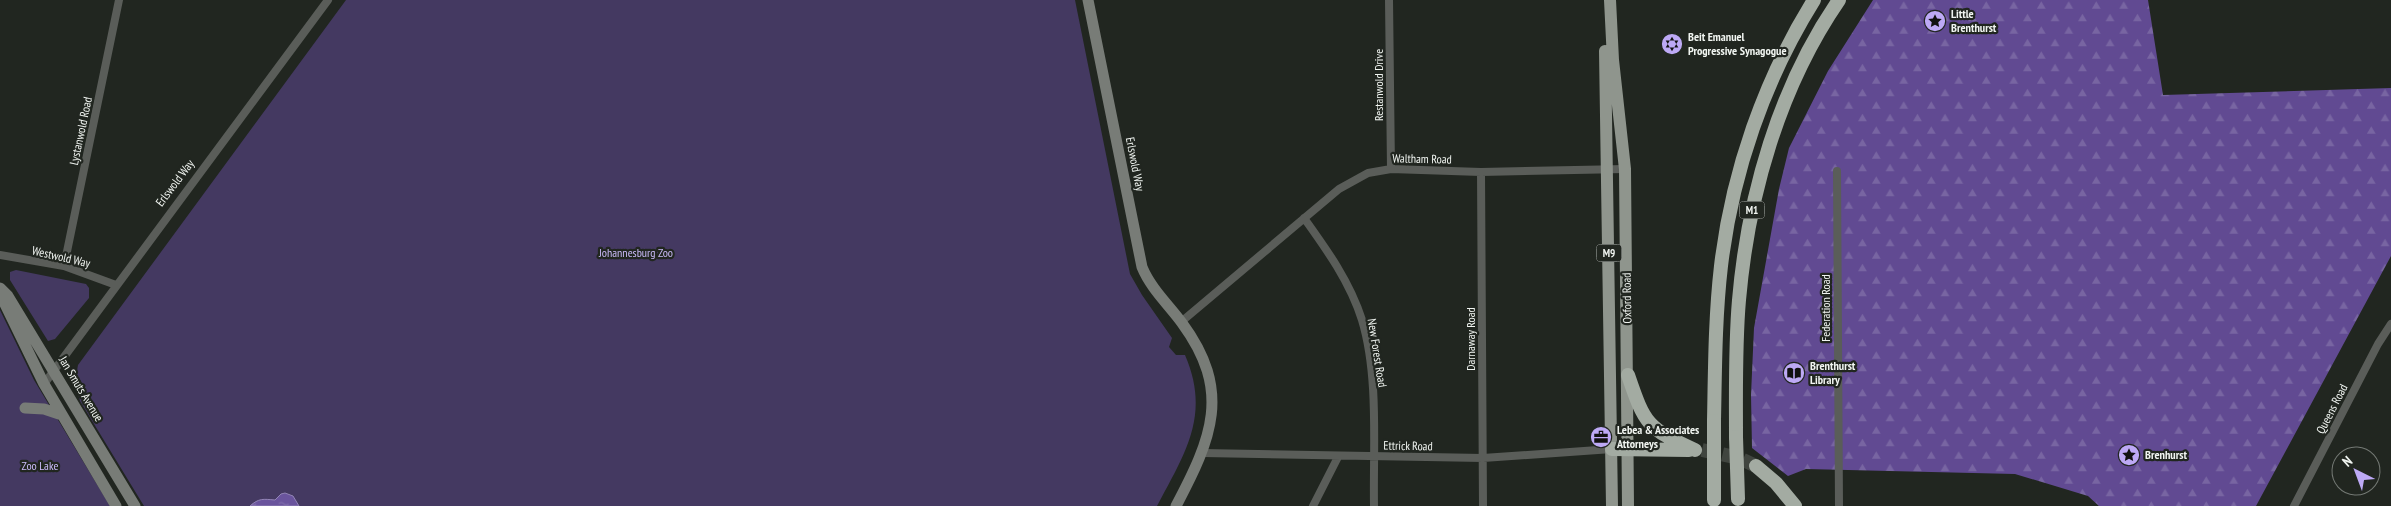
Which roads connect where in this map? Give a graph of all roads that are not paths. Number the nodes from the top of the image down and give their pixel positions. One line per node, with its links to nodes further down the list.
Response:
1 (119, 0): 16 (street, Lystanwold Road)
2 (328, 0): 17 (street, Erlswold Way)
3 (1088, 0): 20 (main road, Erlswold Way)
4 (1389, 0): 10 (street, Restanwold Drive)
5 (1604, 0): 11 (main road, Oxford Road / M9)
6 (1610, 0): 9 (main road, Oxford Road / M9)
7 (1814, 0): 34 (highway, M1, bridge)
8 (1839, 0): 35 (highway, M1, bridge)
9 (1625, 169): 11 (street, Waltham Road); 23 (main road, Oxford Road / M9)
10 (1390, 170): 13 (street, Waltham Road); 14 (street, Waltham Road)
11 (1607, 170): 13 (street, Waltham Road); 27 (main road, Oxford Road / M9)
12 (1837, 170): 45 (street, Federation Road)
13 (1481, 172): 32 (street, Darnaway Road)
14 (1304, 218): 20 (street, Waltham Road); 31 (street, New Forest Road)
15 (0, 255): 16 (street, Westwold Way)
16 (64, 266): 17 (street, Westwold Way)
17 (116, 285): 22 (street, Erlswold Way)
18 (0, 288): 22 (main road, Jan Smuts Avenue)
19 (0, 294): 24 (main road)
20 (1181, 322): 29 (main road, Erlswold Way)
21 (2391, 324): 46 (street, Queens Road)
22 (54, 370): 24 (street, Erlswold Way); 37 (main road, Jan Smuts Avenue)
23 (1628, 376): 28 (main road, Oxford Road / M9); 28 (highway)
24 (44, 384): 26 (main road)
25 (25, 408): 26 (main road)
26 (62, 415): 36 (main road)
27 (1612, 450): 28 (highway); 32 (street, Ettrick Road); 42 (main road, Oxford Road / M9)
28 (1627, 450): 43 (main road, Oxford Road / M9)
29 (1203, 453): 30 (street, Ettrick Road); 38 (main road, Erlswold Way)
30 (1338, 457): 31 (street, Ettrick Road); 39 (street)
31 (1374, 457): 32 (street, Ettrick Road); 40 (street, New Forest Road)
32 (1483, 458): 41 (street, Darnaway Road)
33 (1756, 466): 44 (highway)
34 (1714, 503)
35 (1738, 503)
36 (116, 506)
37 (135, 506)
38 (1176, 506)
39 (1313, 506)
40 (1374, 506)
41 (1483, 506)
42 (1612, 506)
43 (1628, 506)
44 (1794, 506)
45 (1839, 506)
46 (2294, 506)

